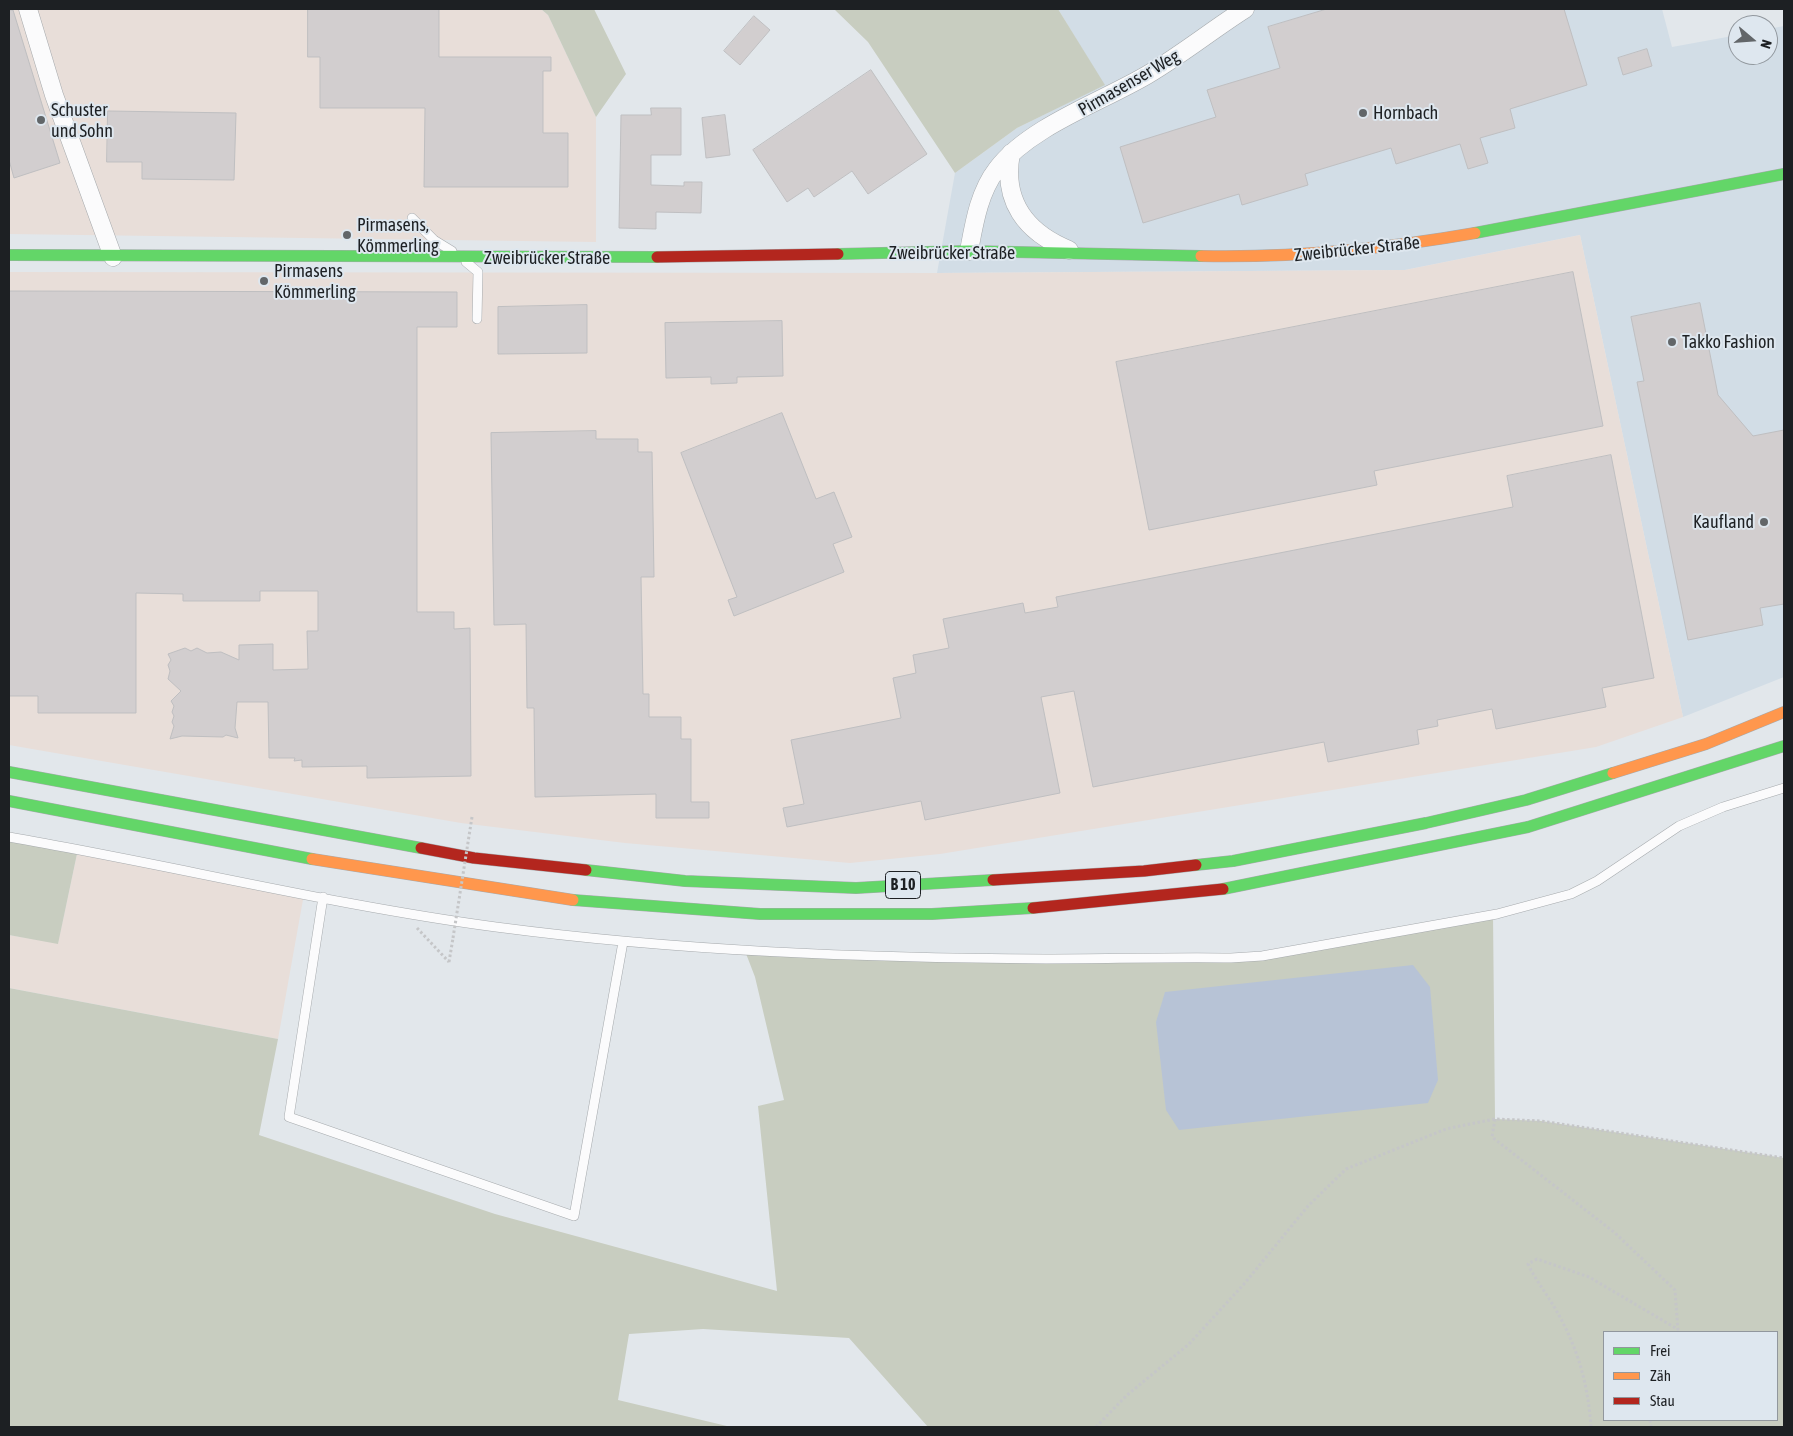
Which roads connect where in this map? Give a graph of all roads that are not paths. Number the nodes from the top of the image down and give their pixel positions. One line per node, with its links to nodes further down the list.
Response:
1 (28, 9): 9 (street)
2 (1245, 9): 3 (street, Pirmasenser Weg)
3 (1011, 153): 6 (street, Pirmasenser Weg); 7 (street)
4 (1784, 174): 7 (main road, Zweibrücker Straße)
5 (412, 218): 10 (lane)
6 (969, 251): 7 (main road, Zweibrücker Straße); 10 (main road, Zweibrücker Straße)
7 (1077, 253)
8 (9, 256): 9 (main road, Zweibrücker Straße)
9 (113, 257): 10 (main road, Zweibrücker Straße)
10 (461, 258): 11 (lane)
11 (476, 319)
12 (1784, 712): 14 (main road, B 10)
13 (1784, 746): 16 (main road, B 10)
14 (9, 772)
15 (1784, 788): 19 (lane)
16 (9, 801)
17 (9, 837): 18 (lane)
18 (323, 897): 19 (lane); 19 (lane)
19 (623, 942)

